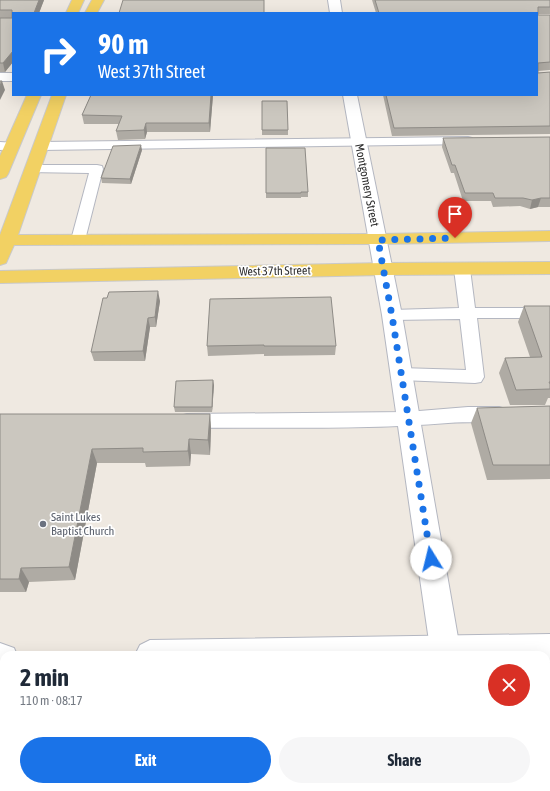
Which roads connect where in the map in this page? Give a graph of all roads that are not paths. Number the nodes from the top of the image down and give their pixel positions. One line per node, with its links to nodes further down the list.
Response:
1 (78, 0): 4 (main road)
2 (98, 0): 5 (main road)
3 (334, 0): 6 (main road)
4 (72, 12)
5 (92, 12)
6 (336, 12)
7 (0, 77): 8 (main road)
8 (12, 77)
9 (33, 96): 15 (main road)
10 (59, 96): 16 (main road)
11 (350, 96): 13 (main road, Montgomery Street)
12 (480, 141): 13 (lane)
13 (359, 142): 14 (lane); 23 (main road, Montgomery Street)
14 (90, 145): 16 (lane); 17 (lane)
15 (6, 146): 19 (main road)
16 (41, 146): 18 (main road)
17 (82, 169): 18 (lane); 22 (lane)
18 (32, 170): 21 (main road)
19 (0, 174)
20 (550, 236): 23 (main road)
21 (3, 240): 22 (main road); 24 (main road)
22 (78, 240): 23 (main road)
23 (378, 240): 26 (main road, Montgomery Street)
24 (0, 259)
25 (550, 268): 27 (main road, West 37th Street)
26 (383, 269): 27 (main road, West 37th Street); 28 (main road, West 37th Street); 31 (main road, Montgomery Street)
27 (462, 269): 29 (lane)
28 (0, 277)
29 (468, 313): 30 (lane); 31 (lane); 32 (lane)
30 (550, 313)
31 (392, 316): 32 (main road, Montgomery Street)
32 (400, 374): 34 (main road, Montgomery Street)
33 (512, 414): 34 (lane)
34 (408, 419): 35 (lane); 37 (main road, Montgomery Street)
35 (167, 421)
36 (550, 648): 38 (main road)
37 (446, 651)
38 (472, 651)

